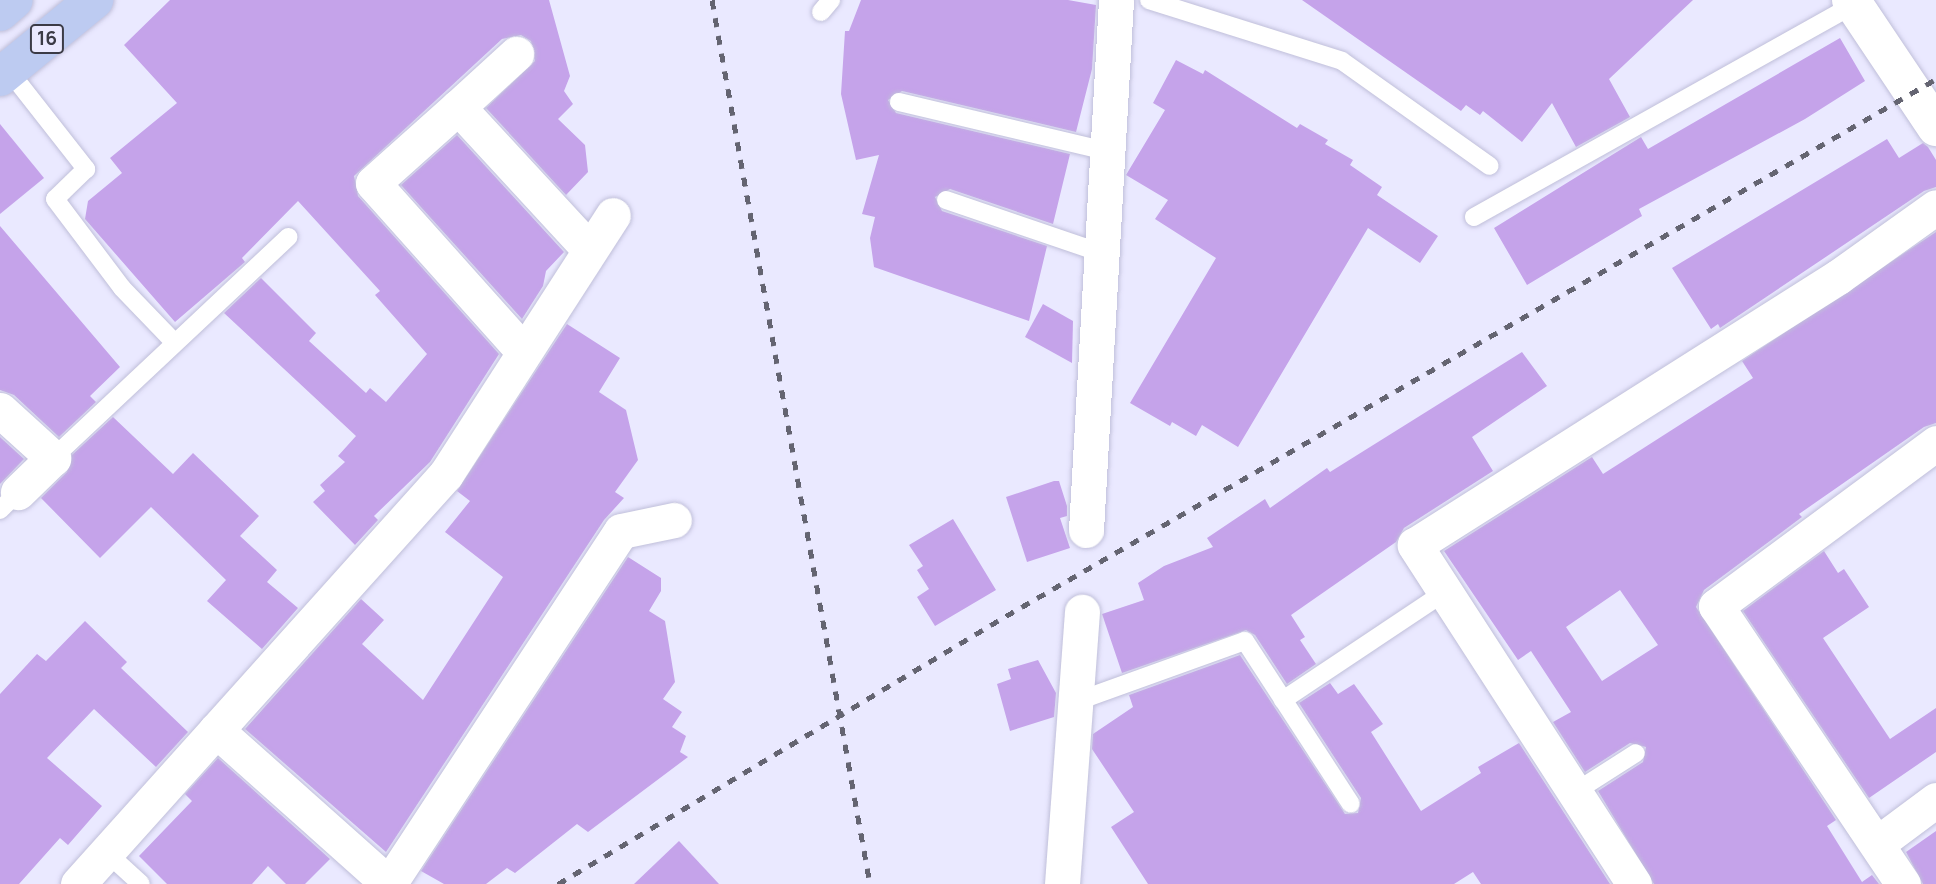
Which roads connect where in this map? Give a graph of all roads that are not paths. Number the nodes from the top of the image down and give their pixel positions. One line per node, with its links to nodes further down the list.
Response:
1 (15, 0): 6 (main road, 16)
2 (94, 0): 8 (main road, 16)
3 (1115, 0): 12 (street)
4 (1149, 0): 13 (lane)
5 (1852, 3): 11 (street); 17 (lane)
6 (0, 12)
7 (516, 54): 10 (street)
8 (3, 69): 21 (lane)
9 (899, 102): 12 (lane)
10 (458, 107): 19 (street); 22 (street)
11 (1936, 127)
12 (1107, 151): 20 (street)
13 (1490, 166)
14 (946, 200): 20 (lane)
15 (1936, 206): 29 (street)
16 (613, 215): 19 (street)
17 (1474, 217)
18 (288, 237): 21 (lane)
19 (588, 248): 22 (street)
20 (1102, 253): 28 (street)
21 (174, 342): 25 (lane)
22 (523, 351): 33 (street)
23 (0, 410): 25 (street)
24 (1936, 443): 38 (street)
25 (53, 458): 26 (street)
26 (9, 501)
27 (674, 520): 42 (street)
28 (1086, 530)
29 (1446, 592): 31 (lane); 35 (street)
30 (1082, 612): 32 (street)
31 (1283, 700): 32 (lane); 37 (lane)
32 (1078, 701): 43 (street)
33 (216, 730): 39 (street); 42 (street)
34 (1636, 753): 35 (lane)
35 (1575, 792): 44 (street)
36 (1936, 800): 38 (street)
37 (1351, 804)
38 (1878, 843): 45 (street)
39 (106, 852): 40 (street); 41 (lane)
40 (78, 884)
41 (141, 884)
42 (389, 884)
43 (1062, 884)
44 (1634, 884)
45 (1903, 884)

